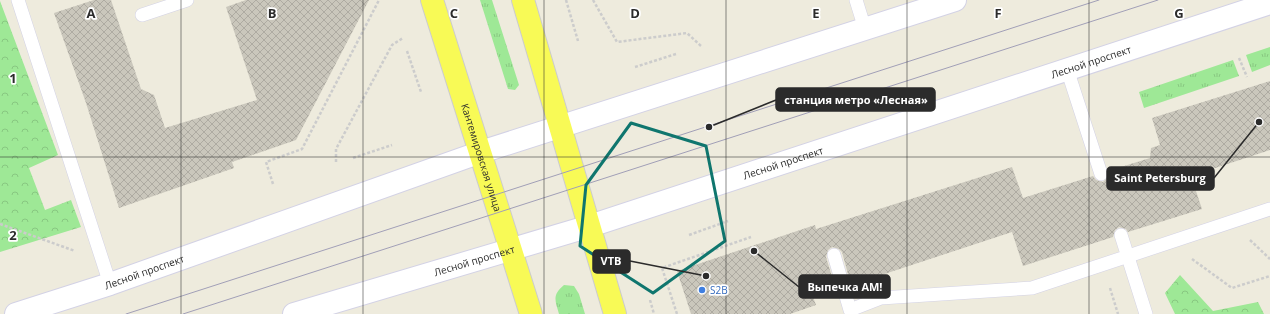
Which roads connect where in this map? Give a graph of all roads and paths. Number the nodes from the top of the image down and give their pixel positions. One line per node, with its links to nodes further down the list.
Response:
1 (18, 0): 44 (lane)
2 (187, 0): 11 (lane)
3 (379, 0): 29 (path)
4 (432, 0): 25 (main road, Кантемировская улица)
5 (523, 0): 23 (main road)
6 (566, 0): 14 (path)
7 (593, 0): 15 (path)
8 (856, 0): 12 (lane)
9 (955, 0): 12 (main road, Лесной проспект)
10 (1270, 3): 20 (main road, Лесной проспект)
11 (142, 15)
12 (865, 29): 23 (main road, Лесной проспект)
13 (403, 38): 27 (path)
14 (578, 41)
15 (701, 46)
16 (407, 51): 22 (path)
17 (676, 54): 19 (path)
18 (1239, 58): 21 (path)
19 (635, 67)
20 (1068, 69): 28 (lane); 33 (main road, Лесной проспект)
21 (1247, 77)
22 (421, 92)
23 (560, 126): 25 (main road, Лесной проспект); 33 (main road)
24 (392, 145): 26 (path)
25 (481, 152): 38 (main road, Кантемировская улица); 44 (main road, Лесной проспект)
26 (353, 158)
27 (336, 162)
28 (1101, 174)
29 (274, 184)
30 (1270, 209): 37 (lane)
31 (728, 221): 34 (path)
32 (0, 224): 39 (path)
33 (590, 226): 38 (main road, Лесной проспект); 50 (main road)
34 (689, 235)
35 (1121, 235): 41 (lane)
36 (751, 237): 52 (path)
37 (1169, 243): 41 (lane); 43 (path)
38 (512, 248): 48 (main road, Лесной проспект); 49 (main road, Кантемировская улица)
39 (82, 253)
40 (834, 255): 46 (lane)
41 (1128, 256): 42 (lane); 54 (lane)
42 (1103, 264): 46 (lane); 53 (path)
43 (1270, 276)
44 (110, 284): 47 (main road, Лесной проспект)
45 (650, 300): 51 (path)
46 (844, 312)
47 (16, 314)
48 (294, 314)
49 (532, 314)
50 (615, 314)
51 (654, 314)
52 (677, 314)
53 (1118, 314)
54 (1146, 314)

